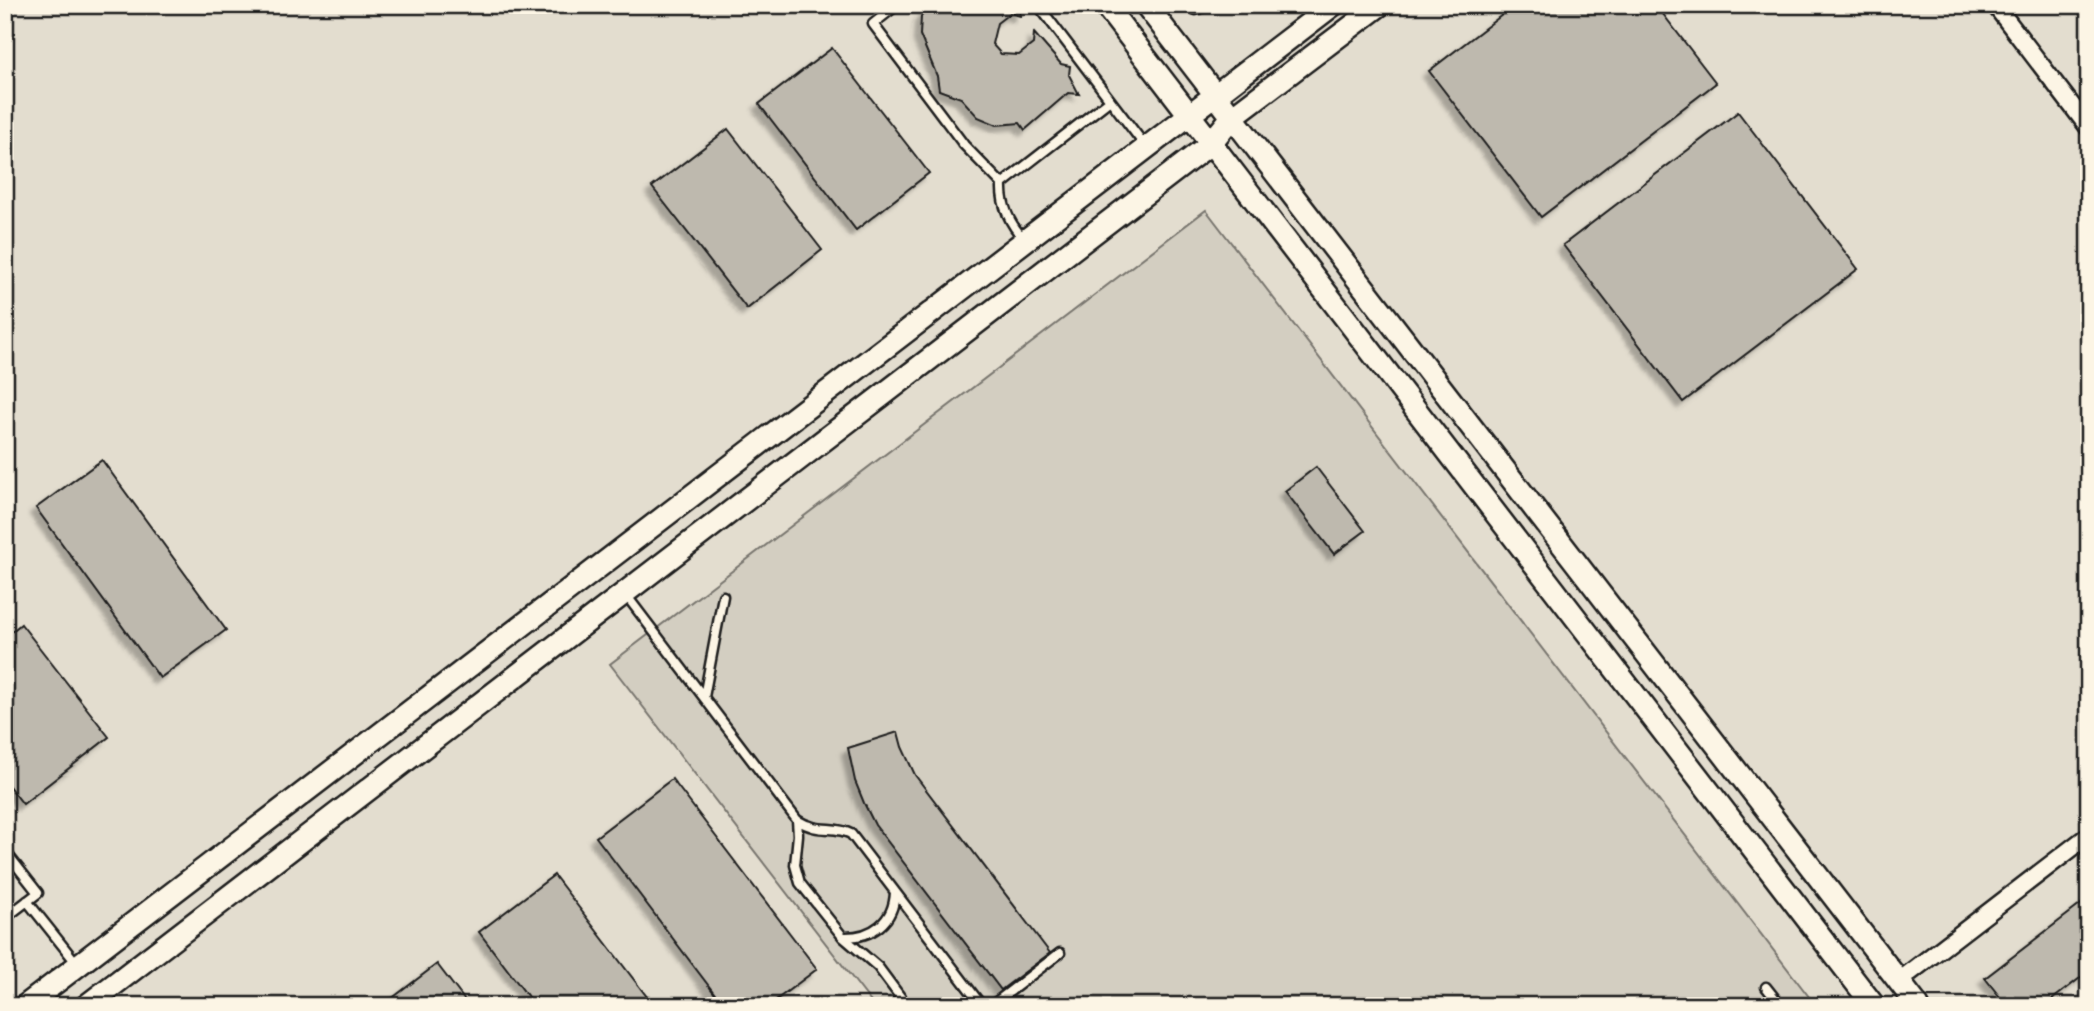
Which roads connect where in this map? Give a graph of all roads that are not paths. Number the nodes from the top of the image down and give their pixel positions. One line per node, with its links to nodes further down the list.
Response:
1 (897, 5): 17 (lane)
2 (1038, 5): 11 (lane)
3 (1105, 5): 12 (main road)
4 (1186, 5): 5 (lane)
5 (1210, 5)
6 (1334, 5): 10 (main road)
7 (1380, 5): 13 (main road)
8 (1995, 5): 14 (street)
9 (1158, 10): 10 (main road)
10 (1215, 95): 12 (main road); 13 (main road)
11 (1110, 100): 16 (lane); 17 (lane)
12 (1189, 115): 15 (main road); 16 (main road)
13 (1232, 117): 15 (main road); 31 (main road)
14 (2089, 128)
15 (1210, 144): 19 (main road); 39 (main road)
16 (1146, 147): 18 (main road)
17 (1002, 184): 18 (lane)
18 (1025, 240): 30 (main road)
19 (624, 593): 21 (lane); 34 (main road)
20 (723, 596): 21 (lane)
21 (704, 697): 22 (lane)
22 (797, 820): 25 (lane); 28 (lane)
23 (2089, 835): 31 (street)
24 (5, 851): 26 (lane)
25 (895, 892): 28 (lane); 36 (lane)
26 (27, 901): 27 (lane); 30 (lane)
27 (5, 918)
28 (843, 937): 35 (lane)
29 (1060, 953): 37 (lane)
30 (78, 965): 33 (main road)
31 (1899, 981): 40 (main road)
32 (1766, 987): 38 (lane)
33 (25, 1006)
34 (86, 1006)
35 (907, 1006)
36 (982, 1006)
37 (991, 1006)
38 (1781, 1006)
39 (1874, 1006)
40 (1917, 1006)

